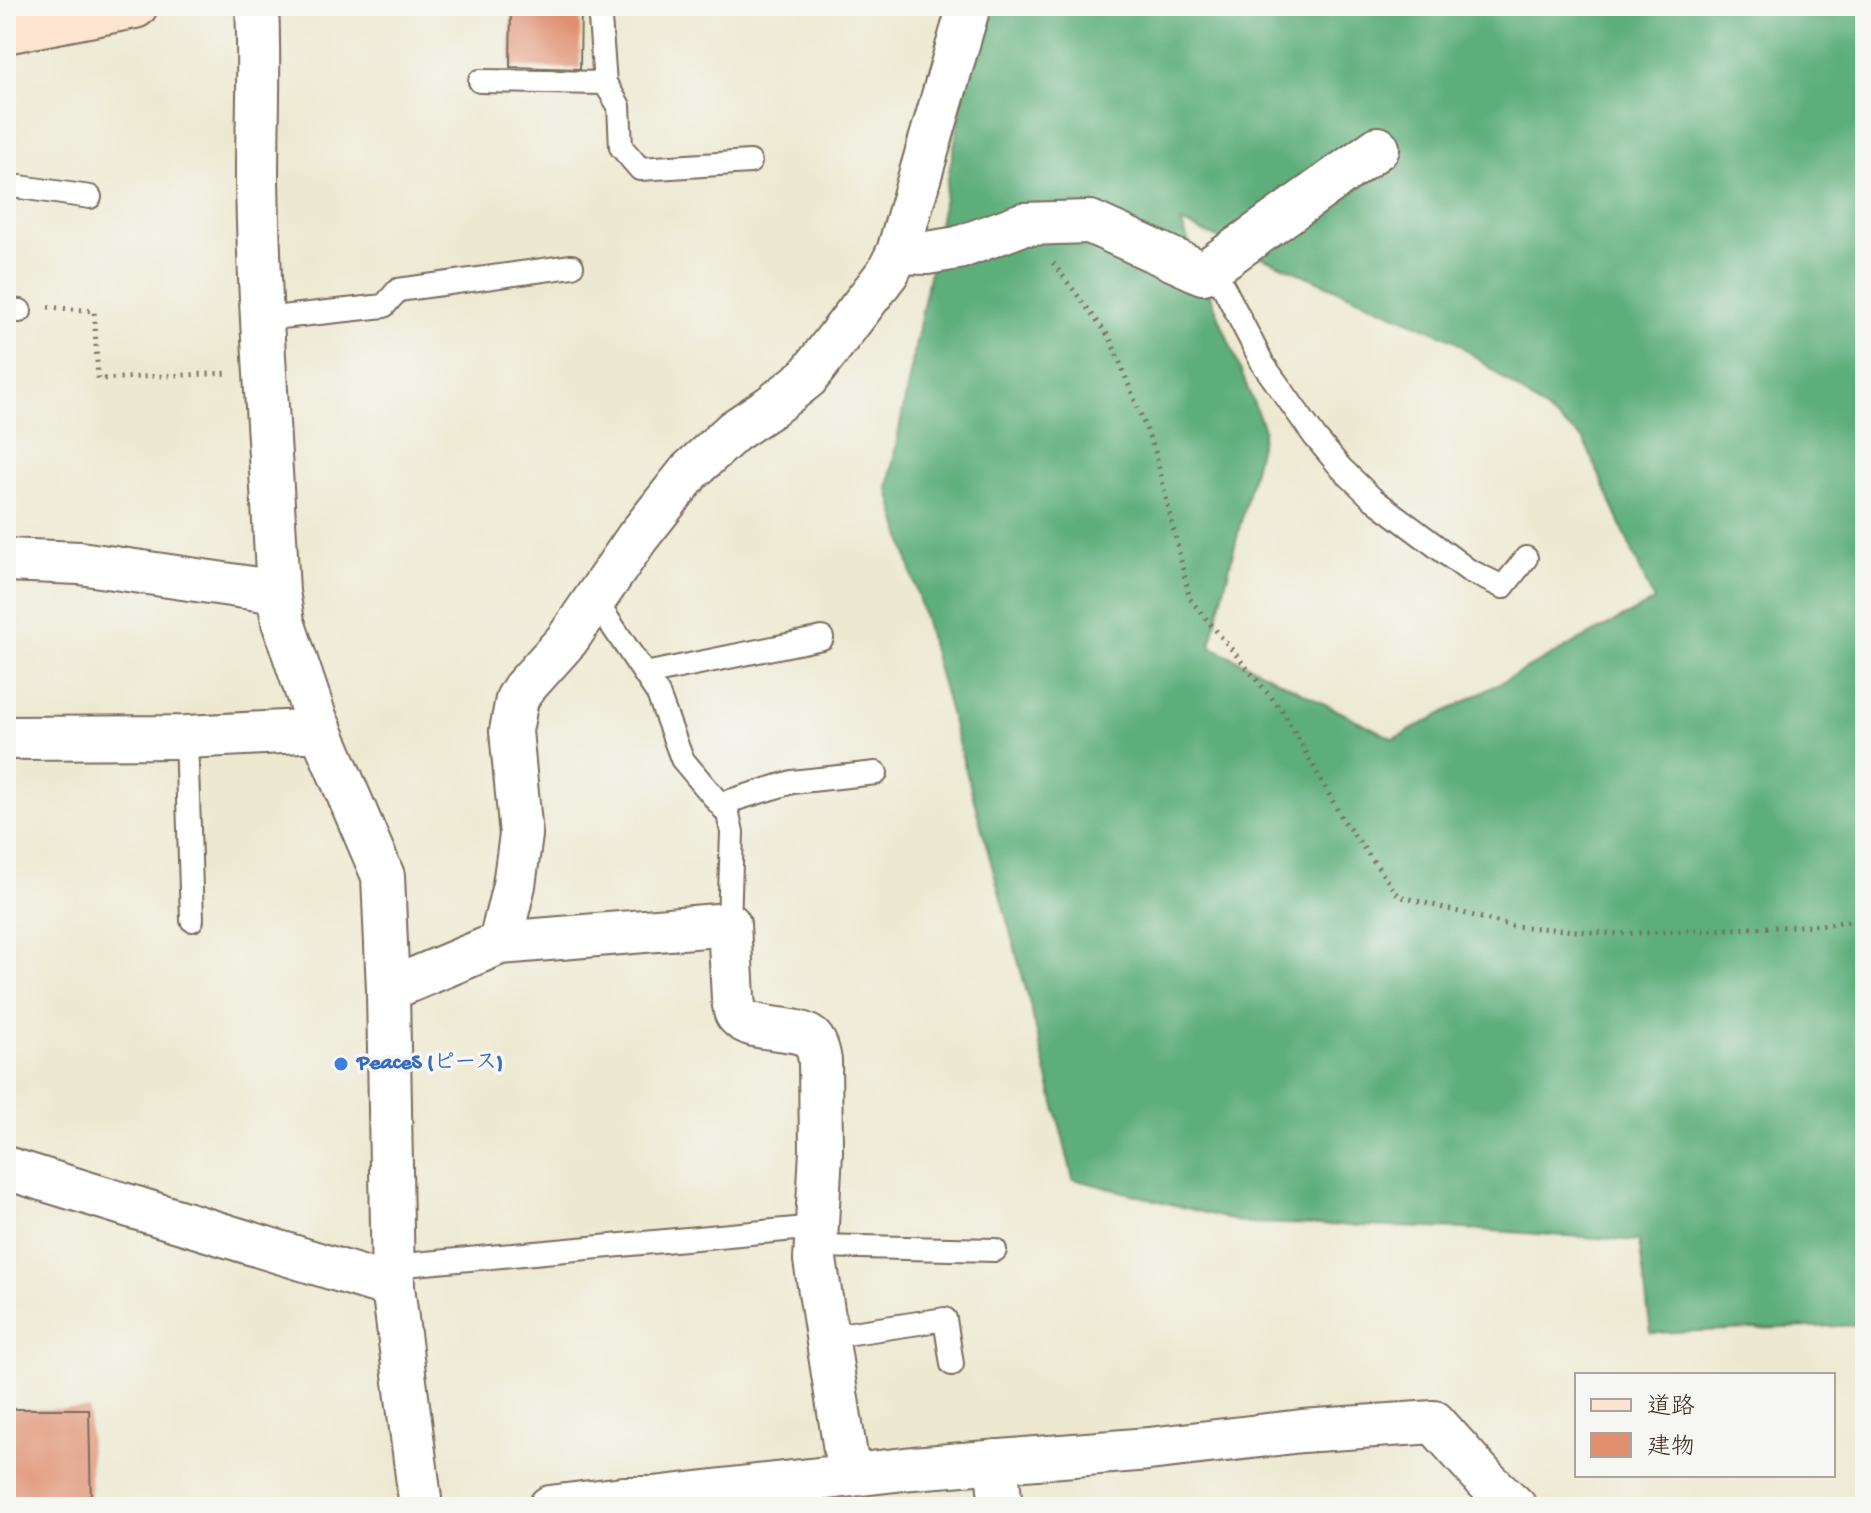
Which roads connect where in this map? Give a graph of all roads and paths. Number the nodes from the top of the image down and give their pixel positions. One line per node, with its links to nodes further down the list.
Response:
1 (257, 6): 17 (street)
2 (599, 6): 7 (lane)
3 (969, 6): 13 (street)
4 (126, 7): 5 (main road)
5 (6, 31)
6 (480, 81): 7 (lane)
7 (605, 83): 9 (lane)
8 (1378, 148): 15 (street)
9 (750, 162)
10 (6, 185): 11 (lane)
11 (90, 197)
12 (1023, 224): 13 (street); 15 (street); 30 (path)
13 (898, 252): 22 (street)
14 (572, 266): 17 (lane)
15 (1203, 273): 19 (lane)
16 (13, 310): 18 (path)
17 (263, 319): 18 (street)
18 (265, 371): 21 (street)
19 (1526, 558)
20 (6, 560): 21 (street)
21 (278, 592): 25 (street)
22 (595, 600): 24 (lane); 33 (street)
23 (822, 638): 24 (lane)
24 (645, 674): 29 (lane)
25 (321, 730): 26 (street); 34 (street)
26 (186, 737): 27 (street); 31 (lane)
27 (6, 738)
28 (876, 773): 29 (lane)
29 (720, 804): 32 (lane)
30 (1865, 919)
31 (192, 920)
32 (729, 924): 33 (street); 36 (street)
33 (500, 943): 34 (street)
34 (388, 990): 38 (street)
35 (6, 1168): 38 (street)
36 (816, 1237): 37 (lane); 38 (lane); 39 (street)
37 (995, 1250)
38 (393, 1276): 44 (street)
39 (826, 1337): 40 (lane); 42 (street)
40 (952, 1364)
41 (996, 1461): 42 (street); 46 (street); 47 (street)
42 (849, 1475): 43 (street)
43 (634, 1503): 45 (street)
44 (421, 1507)
45 (550, 1507)
46 (1001, 1507)
47 (1515, 1507)

